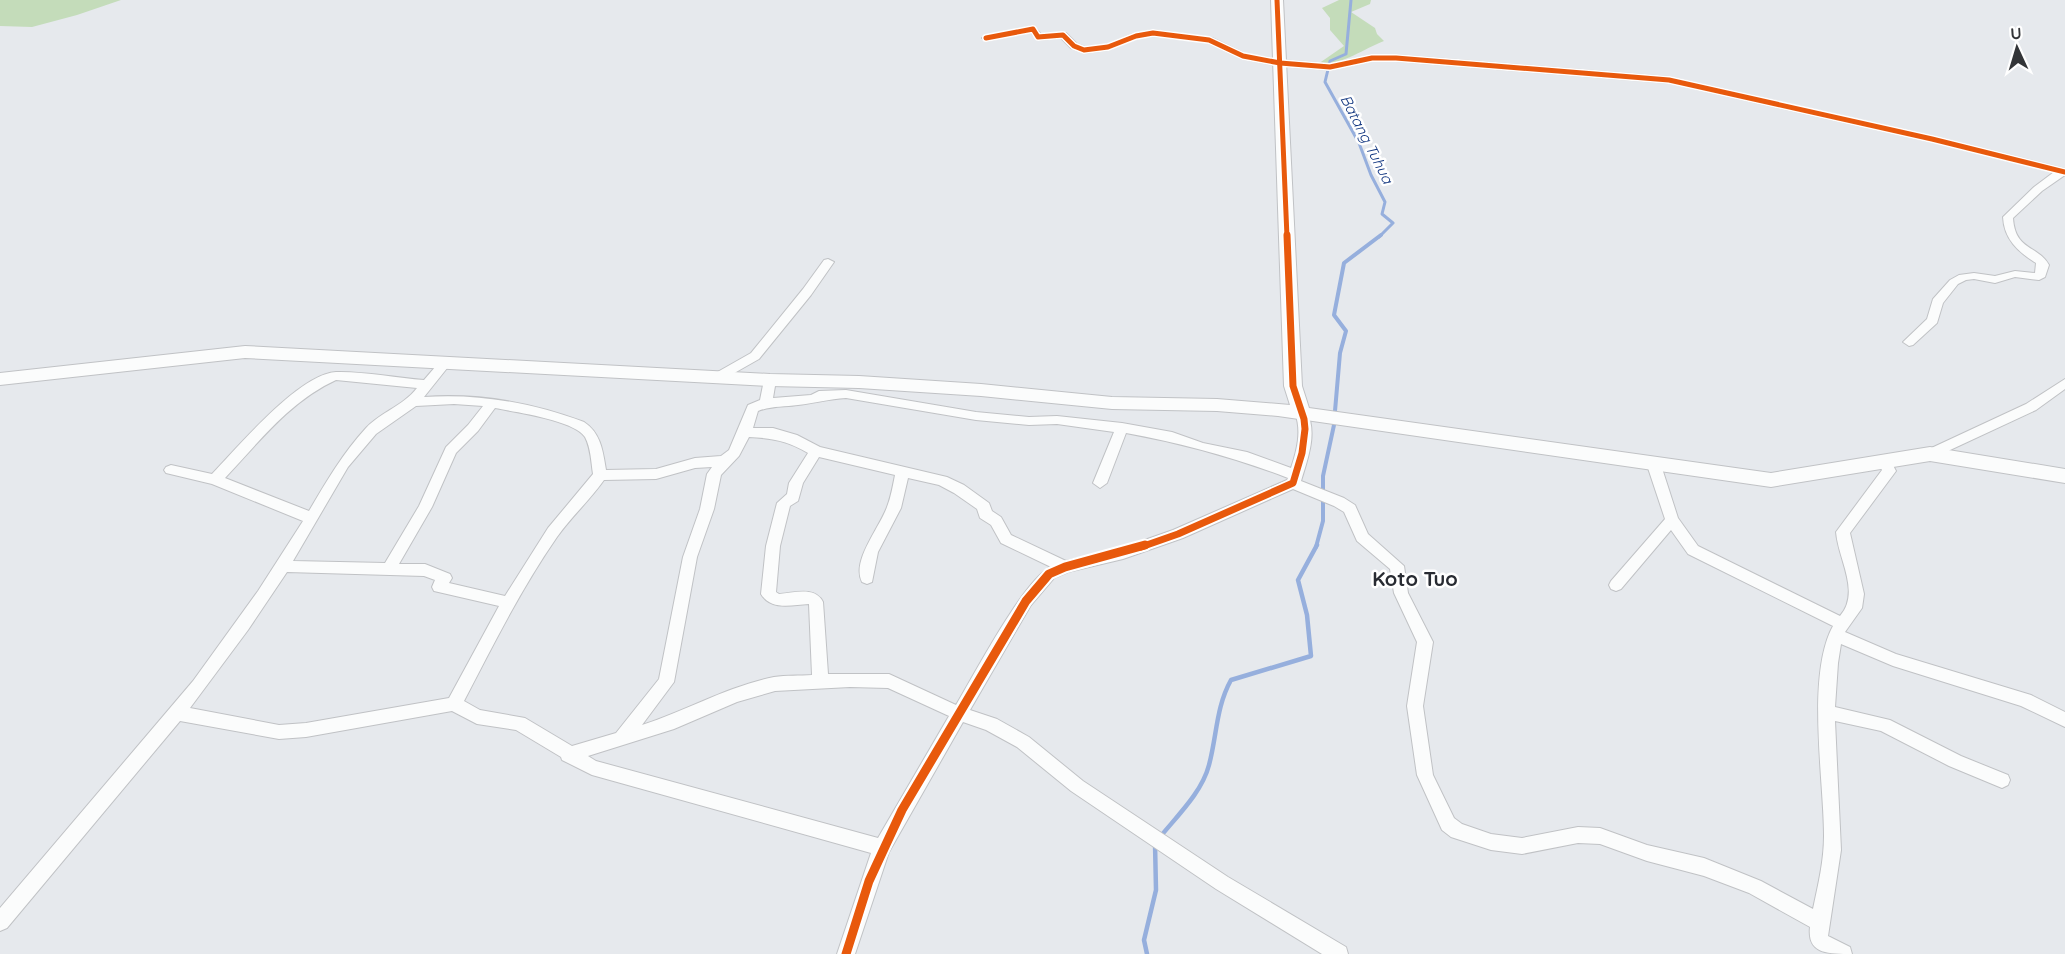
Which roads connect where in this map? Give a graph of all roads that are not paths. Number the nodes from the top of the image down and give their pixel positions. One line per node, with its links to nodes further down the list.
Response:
1 (1277, 0): 3 (main road)
2 (986, 38): 3 (street)
3 (1280, 63): 4 (street); 16 (main road)
4 (2063, 171): 6 (street)
5 (828, 262): 8 (street)
6 (1909, 342)
7 (446, 362): 8 (main road); 9 (main road); 12 (street)
8 (718, 377): 10 (main road)
9 (0, 379)
10 (770, 380): 15 (street); 16 (main road)
11 (2065, 383): 20 (street)
12 (427, 385): 13 (street); 29 (street)
13 (413, 402): 14 (street); 31 (street)
14 (492, 403): 26 (street); 35 (street)
15 (766, 403): 17 (street); 18 (street)
16 (1301, 413): 23 (main road); 28 (street)
17 (1122, 428): 28 (street); 30 (street)
18 (745, 432): 19 (street); 21 (street)
19 (816, 450): 25 (street); 40 (street)
20 (1930, 454): 22 (main road); 27 (main road)
21 (724, 461): 26 (street); 46 (street)
22 (1884, 461): 23 (main road); 39 (street)
23 (1653, 462): 32 (street)
24 (171, 470): 29 (street)
25 (903, 471): 34 (street); 36 (street)
26 (600, 475): 38 (street)
27 (2065, 476)
28 (1294, 479): 34 (street); 51 (street)
29 (215, 480): 31 (street)
30 (1100, 483)
31 (311, 518): 33 (street)
32 (1672, 520): 37 (street); 39 (street)
33 (282, 566): 35 (street); 43 (street)
34 (1065, 567): 44 (street)
35 (388, 570): 38 (street)
36 (867, 578)
37 (1616, 585)
38 (507, 602): 41 (street)
39 (1840, 630): 42 (street); 45 (street)
40 (820, 681): 44 (street); 46 (street)
41 (454, 704): 43 (street); 47 (street)
42 (1826, 712): 48 (street); 51 (street)
43 (177, 713): 50 (street)
44 (960, 714): 49 (street); 53 (street)
45 (2065, 720)
46 (623, 736): 47 (street)
47 (568, 755): 49 (street)
48 (2002, 780)
49 (882, 848): 52 (street)
50 (0, 922)
51 (1817, 939): 54 (street)
52 (846, 954)
53 (1339, 954)
54 (1843, 954)

